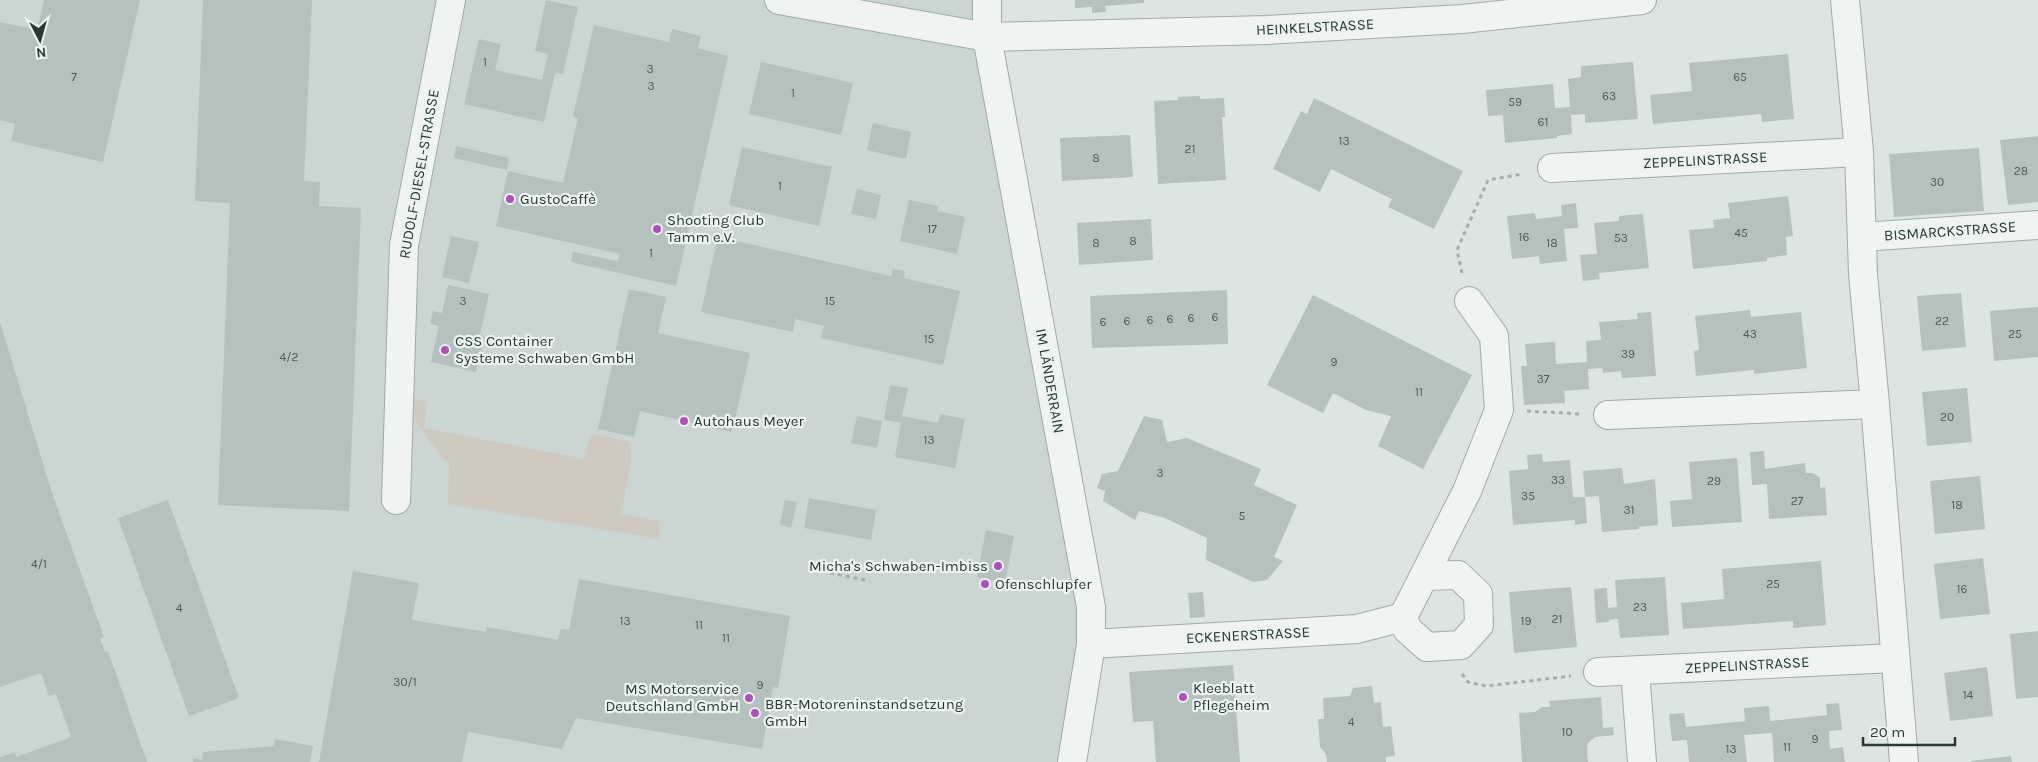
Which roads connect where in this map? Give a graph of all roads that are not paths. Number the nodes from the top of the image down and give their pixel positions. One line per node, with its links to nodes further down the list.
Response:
1 (451, 0): 14 (street, RUDOLF-DIESEL-STRASSE)
2 (779, 0): 6 (street, HEINKELSTRASSE)
3 (987, 0): 6 (street, IM LÄNDERRAIN)
4 (1642, 0): 6 (street, HEINKELSTRASSE)
5 (1845, 0): 7 (street)
6 (987, 36): 17 (street, IM LÄNDERRAIN)
7 (1859, 152): 8 (street, ZEPPELINSTRASSE); 10 (street)
8 (1552, 168)
9 (2038, 225): 10 (street, BISMARCKSTRASSE)
10 (1862, 236): 12 (street)
11 (1469, 301): 15 (street)
12 (1875, 404): 13 (street); 18 (street)
13 (1608, 415)
14 (396, 500)
15 (1424, 576): 16 (street); 16 (street)
16 (1403, 616): 17 (street, ECKENERSTRASSE)
17 (1091, 644): 21 (street, IM LÄNDERRAIN)
18 (1895, 658): 19 (street, ZEPPELINSTRASSE); 23 (street)
19 (1635, 671): 20 (street, ZEPPELINSTRASSE); 22 (street)
20 (1598, 672)
21 (1072, 762)
22 (1642, 762)
23 (1904, 762)

